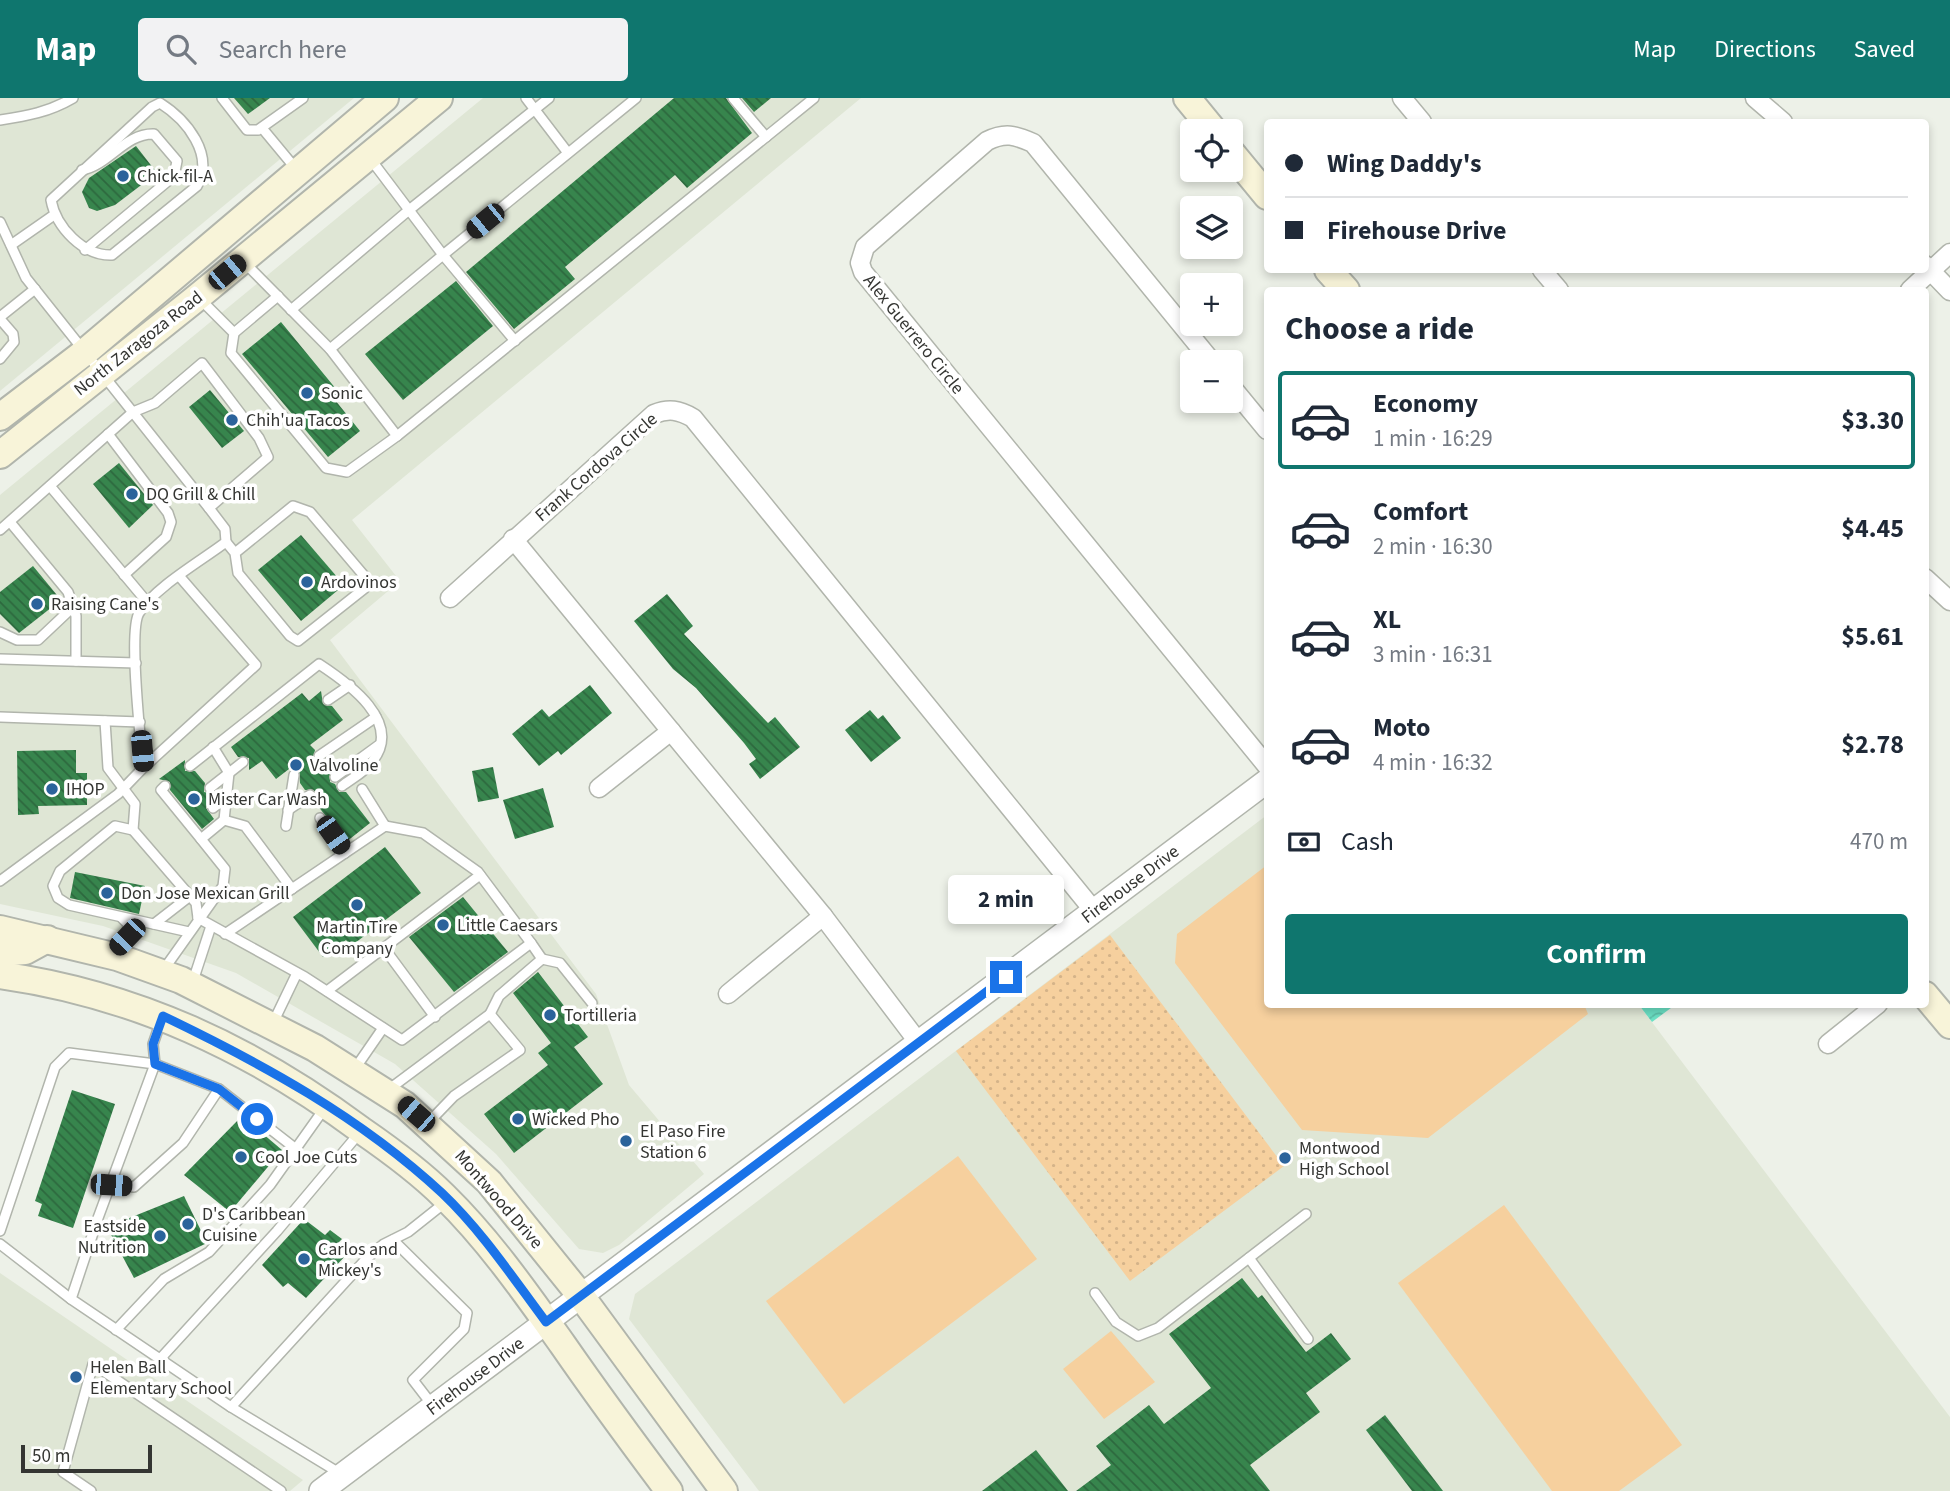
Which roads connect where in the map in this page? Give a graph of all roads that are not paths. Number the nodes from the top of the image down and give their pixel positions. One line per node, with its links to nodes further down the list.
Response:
1 (73, 98): 20 (lane)
2 (222, 98): 21 (lane)
3 (303, 98): 21 (lane)
4 (385, 98): 28 (main road, North Zaragoza Road)
5 (419, 98): 22 (main road)
6 (439, 98): 22 (main road, North Zaragoza Road)
7 (526, 98): 16 (lane)
8 (549, 98): 16 (lane)
9 (636, 98): 24 (lane)
10 (733, 98): 23 (lane)
11 (814, 98): 23 (lane)
12 (1187, 98): 17 (main road)
13 (1402, 98): 18 (street)
14 (1755, 98): 19 (street)
15 (158, 101): 27 (lane); 34 (lane)
16 (534, 110): 24 (lane); 30 (lane)
17 (1204, 119)
18 (1420, 119)
19 (1780, 119)
20 (0, 120)
21 (262, 128): 28 (lane)
22 (396, 133): 25 (main road, North Zaragoza Road)
23 (766, 137): 53 (lane)
24 (568, 153): 36 (lane)
25 (368, 155): 30 (lane); 37 (main road, North Zaragoza Road)
26 (1243, 167): 29 (main road)
27 (81, 170): 31 (lane); 34 (lane)
28 (298, 171): 57 (main road, North Zaragoza Road)
29 (1264, 192)
30 (409, 210): 36 (lane); 50 (lane)
31 (54, 215): 33 (lane); 34 (lane)
32 (2, 229): 33 (lane)
33 (11, 245): 46 (lane)
34 (85, 250)
35 (1950, 253): 38 (street)
36 (443, 255): 53 (lane); 54 (lane)
37 (242, 260): 48 (lane); 49 (main road, North Zaragoza Road)
38 (1929, 267)
39 (1929, 269): 47 (street)
40 (1331, 273): 43 (main road)
41 (1545, 273): 44 (street)
42 (1924, 273): 45 (street)
43 (1343, 287)
44 (1556, 287)
45 (1912, 287)
46 (35, 289): 51 (lane); 57 (lane)
47 (1950, 291)
48 (278, 296): 50 (lane); 52 (lane)
49 (198, 297): 52 (lane); 57 (main road, North Zaragoza Road)
50 (291, 310): 54 (lane)
51 (0, 318): 56 (lane)
52 (234, 333): 63 (lane)
53 (514, 341): 63 (lane)
54 (330, 349): 63 (lane)
55 (1202, 350): 94 (street, Alex Guerrero Circle)
56 (0, 359)
57 (93, 362): 59 (lane); 60 (main road, North Zaragoza Road); 64 (main road, North Zaragoza Road)
58 (1243, 401): 61 (street)
59 (133, 412): 62 (lane); 66 (lane); 66 (lane)
60 (0, 417)
61 (1264, 426)
62 (108, 435): 65 (lane); 72 (lane)
63 (397, 436)
64 (0, 455)
65 (50, 486): 67 (lane); 72 (lane)
66 (209, 508): 70 (lane)
67 (10, 522): 68 (lane); 78 (lane)
68 (0, 530)
69 (513, 539): 75 (street, Frank Cordova Circle); 89 (street); 122 (street, Frank Cordova Circle)
70 (226, 542): 71 (lane); 73 (lane)
71 (236, 553): 71 (lane)
72 (124, 575): 77 (lane)
73 (180, 577): 77 (lane); 96 (lane)
74 (1929, 582): 76 (street)
75 (450, 598)
76 (1950, 601)
77 (147, 602): 82 (lane)
78 (74, 607): 79 (lane); 81 (lane)
79 (0, 632)
80 (0, 659): 81 (lane)
81 (76, 661): 82 (lane)
82 (136, 663): 88 (lane)
83 (350, 684): 84 (lane); 85 (lane); 91 (lane)
84 (328, 700)
85 (376, 716): 90 (lane); 92 (lane)
86 (0, 717): 87 (lane)
87 (104, 721): 88 (lane); 106 (lane)
88 (140, 722): 96 (lane)
89 (671, 731): 105 (street); 124 (street)
90 (382, 743): 99 (lane); 102 (lane)
91 (213, 747): 95 (lane); 97 (lane)
92 (319, 756)
93 (243, 762): 97 (lane)
94 (1264, 762)
95 (190, 766)
96 (143, 768): 106 (lane)
97 (229, 773): 103 (lane); 108 (lane)
98 (294, 775): 110 (lane)
99 (335, 777)
100 (1264, 783): 122 (street, Firehouse Drive)
101 (165, 786): 116 (lane)
102 (342, 786)
103 (210, 788)
104 (362, 789): 114 (lane)
105 (599, 789)
106 (123, 790): 115 (lane); 119 (lane)
107 (310, 795): 110 (lane)
108 (226, 798): 109 (lane); 112 (lane)
109 (213, 808)
110 (288, 810): 113 (lane)
111 (320, 818): 117 (lane)
112 (224, 820): 116 (lane); 120 (lane)
113 (286, 825)
114 (385, 826): 117 (lane); 118 (lane)
115 (133, 830): 121 (lane); 123 (lane)
116 (201, 839): 125 (lane)
117 (345, 853): 120 (lane)
118 (480, 875): 132 (lane); 133 (lane)
119 (0, 882)
120 (292, 889): 130 (lane)
121 (190, 896): 125 (lane); 126 (lane)
122 (1094, 911): 151 (street, Firehouse Drive)
123 (121, 916): 126 (lane); 135 (lane)
124 (823, 916): 141 (street); 151 (street)
125 (198, 918): 127 (lane); 129 (lane)
126 (154, 924): 129 (lane)
127 (211, 926): 130 (lane); 139 (lane)
128 (0, 929): 131 (main road, Montwood Drive)
129 (189, 932): 139 (lane)
130 (225, 934): 137 (lane)
131 (47, 939): 134 (main road); 135 (main road, Montwood Drive)
132 (531, 943): 136 (lane); 147 (lane)
133 (384, 948): 140 (lane); 147 (lane)
134 (0, 953)
135 (110, 955): 139 (main road, Montwood Drive)
136 (542, 959): 143 (lane); 145 (lane)
137 (297, 973): 140 (lane); 148 (lane)
138 (0, 975): 146 (main road)
139 (178, 980): 146 (main road); 148 (main road, Montwood Drive)
140 (327, 991): 150 (lane)
141 (728, 994)
142 (1929, 1000): 149 (main road)
143 (592, 1003)
144 (1873, 1008): 152 (street)
145 (490, 1014): 156 (lane); 158 (lane)
146 (163, 1016): 153 (lane); 157 (main road)
147 (435, 1017): 150 (lane)
148 (272, 1026): 154 (main road, Montwood Drive)
149 (1950, 1026)
150 (383, 1028): 154 (lane)
151 (919, 1042): 169 (street, Firehouse Drive)
152 (1828, 1044)
153 (155, 1064): 155 (lane); 161 (lane); 164 (lane)
154 (354, 1070): 156 (main road, Montwood Drive)
155 (219, 1089): 160 (lane); 161 (lane)
156 (386, 1091): 158 (main road, Montwood Drive)
157 (327, 1104): 159 (main road); 160 (lane)
158 (428, 1124): 169 (main road, Montwood Drive)
159 (362, 1130): 162 (main road); 174 (lane)
160 (296, 1149): 172 (lane)
161 (111, 1185): 170 (lane)
162 (448, 1199): 165 (lane); 171 (main road)
163 (1306, 1214): 167 (lane)
164 (0, 1231)
165 (393, 1240): 175 (lane); 176 (lane)
166 (0, 1244): 170 (lane)
167 (1249, 1258): 168 (lane); 173 (lane)
168 (1095, 1293)
169 (580, 1296): 171 (street, Firehouse Drive); 182 (main road, Montwood Drive)
170 (71, 1299): 172 (lane)
171 (546, 1322): 176 (street, Firehouse Drive); 181 (main road)
172 (116, 1329): 174 (lane)
173 (1308, 1339)
174 (160, 1359): 175 (lane)
175 (231, 1407): 177 (lane)
176 (433, 1407): 177 (street, Firehouse Drive)
177 (343, 1475): 180 (street, Firehouse Drive)
178 (91, 1491): 179 (lane)
179 (281, 1491)
180 (321, 1491)
181 (669, 1491)
182 (724, 1491)

